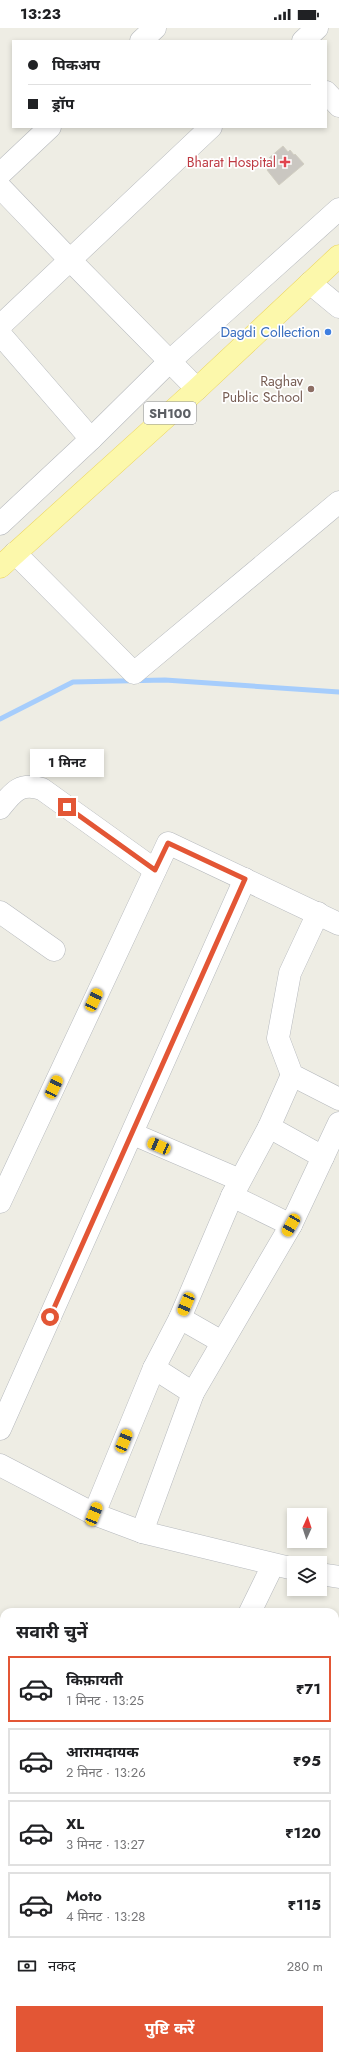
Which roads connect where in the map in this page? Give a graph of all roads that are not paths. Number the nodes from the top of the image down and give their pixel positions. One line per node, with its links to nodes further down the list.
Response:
1 (155, 28): 3 (street)
2 (317, 28): 4 (street)
3 (142, 40)
4 (304, 40)
5 (327, 93): 6 (street)
6 (339, 106)
7 (49, 128): 9 (street)
8 (210, 128): 13 (street)
9 (0, 174)
10 (0, 187): 13 (street)
11 (339, 209): 18 (street)
12 (339, 256): 14 (main road, SH100)
13 (70, 260): 16 (street); 18 (street)
14 (310, 283): 15 (street); 19 (main road, SH100)
15 (339, 307)
16 (0, 326)
17 (0, 334): 20 (street)
18 (171, 360): 19 (street); 20 (street)
19 (197, 389): 23 (main road, SH100)
20 (90, 439): 22 (street)
21 (339, 502): 23 (street)
22 (0, 524)
23 (8, 560)
24 (0, 808): 25 (street)
25 (155, 870): 26 (street); 38 (street)
26 (245, 879): 28 (street); 35 (street)
27 (0, 912): 30 (street)
28 (318, 913): 29 (street); 31 (street)
29 (339, 924)
30 (54, 950)
31 (292, 1075): 32 (street); 34 (street)
32 (339, 1100)
33 (339, 1123): 36 (street)
34 (269, 1126): 36 (street); 37 (street)
35 (132, 1134): 37 (street); 44 (street)
36 (323, 1157): 39 (street)
37 (236, 1188): 39 (street); 40 (street)
38 (0, 1202)
39 (291, 1225): 41 (street)
40 (180, 1318): 41 (street); 42 (street)
41 (222, 1342): 43 (street)
42 (154, 1368): 43 (street); 46 (street)
43 (193, 1393): 47 (street)
44 (0, 1429)
45 (0, 1465): 46 (street)
46 (94, 1514): 47 (street)
47 (142, 1532): 48 (street)
48 (273, 1565): 49 (street); 52 (street)
49 (287, 1568)
50 (327, 1575): 51 (street)
51 (339, 1577)
52 (252, 1608)

